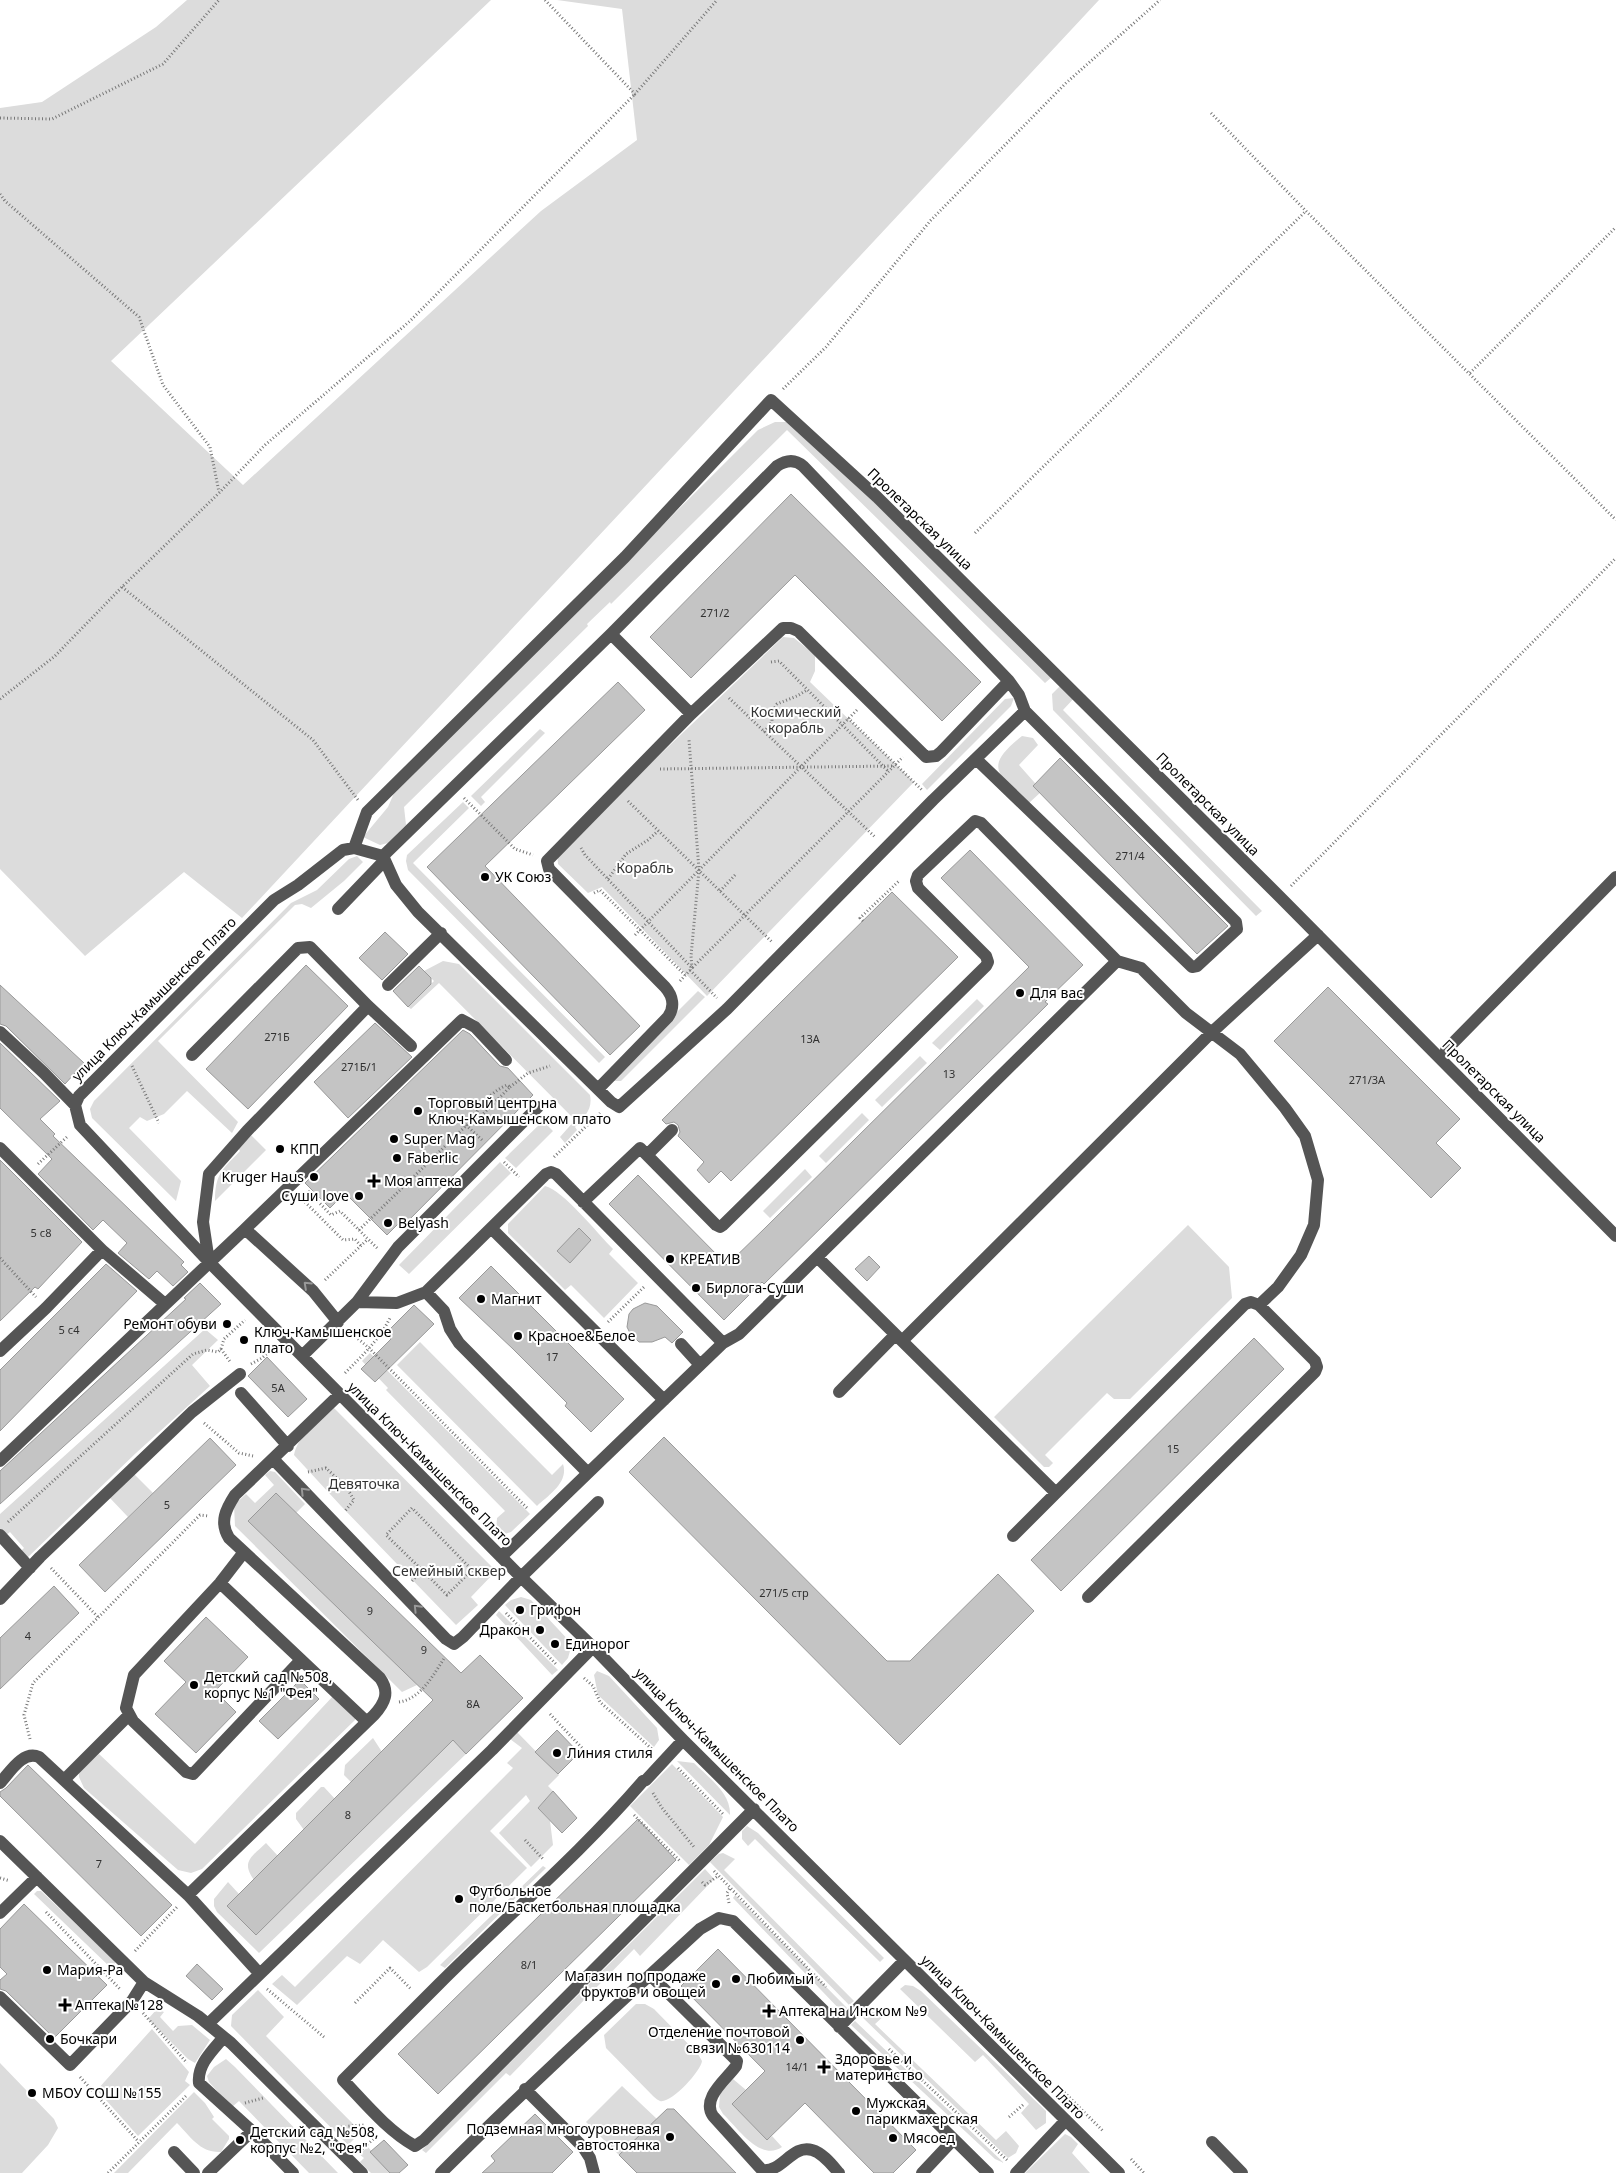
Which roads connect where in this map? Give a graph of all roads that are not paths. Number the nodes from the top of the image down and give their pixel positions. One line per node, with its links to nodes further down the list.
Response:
1 (611, 634): 2 (street); 4 (street); 7 (street)
2 (1009, 681): 3 (street); 4 (street)
3 (1026, 711): 5 (street); 5 (street)
4 (691, 714): 21 (street)
5 (976, 759): 21 (street)
6 (354, 848): 7 (street); 11 (street, Пролетарская улица); 22 (street, улица Ключ-Камышенское Плато)
7 (384, 858): 9 (street); 10 (street)
8 (1616, 877): 18 (street)
9 (338, 909)
10 (441, 933): 13 (street); 21 (street)
11 (1318, 935): 16 (street); 30 (street, Пролетарская улица)
12 (1117, 961): 16 (street); 26 (street); 32 (street)
13 (388, 985)
14 (368, 1006): 17 (street); 19 (street); 33 (street)
15 (0, 1032): 22 (street)
16 (1211, 1033): 37 (street); 39 (street)
17 (411, 1046)
18 (1446, 1050)
19 (192, 1055)
20 (506, 1060): 29 (street)
21 (599, 1088)
22 (76, 1105): 33 (street, улица Ключ-Камышенское Плато)
23 (538, 1107): 35 (street)
24 (672, 1130): 26 (street)
25 (0, 1148): 31 (street)
26 (647, 1155): 27 (street)
27 (583, 1202): 28 (street); 40 (street)
28 (491, 1228): 34 (street); 49 (street)
29 (245, 1229): 33 (street); 38 (street, one-way to 29)
30 (1616, 1236)
31 (102, 1250): 36 (street); 42 (street)
32 (817, 1258): 39 (street); 40 (street)
33 (209, 1262): 36 (street); 43 (street, улица Ключ-Камышенское Плато)
34 (426, 1292): 35 (street); 53 (street)
35 (358, 1302): 38 (street)
36 (165, 1304): 52 (street)
37 (1259, 1306): 54 (street); 63 (street)
38 (338, 1322): 43 (street)
39 (899, 1338): 46 (street); 54 (street)
40 (723, 1343): 44 (street)
41 (681, 1344): 44 (street)
42 (0, 1351)
43 (302, 1356): 48 (street, улица Ключ-Камышенское Плато)
44 (700, 1365): 49 (street)
45 (240, 1374): 60 (street)
46 (839, 1392)
47 (241, 1393): 50 (street)
48 (340, 1394): 50 (street); 59 (street, улица Ключ-Камышенское Плато)
49 (664, 1400): 53 (street)
50 (288, 1446): 51 (street)
51 (274, 1460): 58 (street); 61 (street, one-way to 51)
52 (0, 1462)
53 (588, 1473): 59 (street)
54 (1056, 1493): 57 (street)
55 (598, 1502): 61 (street)
56 (0, 1536): 60 (street)
57 (1013, 1536)
58 (244, 1552): 62 (street); 68 (street)
59 (501, 1557): 61 (street, улица Ключ-Камышенское Плато)
60 (30, 1568): 64 (street)
61 (521, 1577): 65 (street, улица Ключ-Камышенское Плато)
62 (220, 1583): 66 (street); 67 (street)
63 (1088, 1597)
64 (0, 1599)
65 (593, 1647): 69 (street, улица Ключ-Камышенское Плато); 78 (street)
66 (302, 1660): 67 (street); 68 (street)
67 (129, 1715): 70 (street)
68 (366, 1721): 75 (street)
69 (683, 1740): 72 (street, улица Ключ-Камышенское Плато); 72 (street)
70 (64, 1780): 71 (street); 75 (street)
71 (0, 1783)
72 (754, 1809): 77 (street, улица Ключ-Камышенское Плато)
73 (0, 1841): 74 (street)
74 (36, 1876): 76 (street); 80 (street)
75 (188, 1895): 78 (street)
76 (0, 1913)
77 (904, 1961): 83 (street); 86 (street, улица Ключ-Камышенское Плато)
78 (260, 1973): 82 (street)
79 (650, 1975): 83 (street); 85 (street); 97 (street)
80 (144, 1982): 81 (street); 82 (street)
81 (0, 1997)
82 (208, 2024): 84 (street)
83 (839, 2027): 88 (street)
84 (223, 2038): 87 (street); 94 (street)
85 (525, 2090): 95 (street); 96 (street)
86 (1066, 2120): 100 (street); 101 (street, улица Ключ-Камышенское Плато)
87 (252, 2131): 92 (street); 93 (street)
88 (953, 2140): 98 (street); 99 (street)
89 (1212, 2142): 102 (street)
90 (174, 2152): 91 (street)
91 (194, 2173)
92 (208, 2173)
93 (294, 2173)
94 (362, 2173)
95 (442, 2173)
96 (594, 2173)
97 (839, 2173)
98 (922, 2173)
99 (988, 2173)
100 (1016, 2173)
101 (1119, 2173)
102 (1242, 2173)

